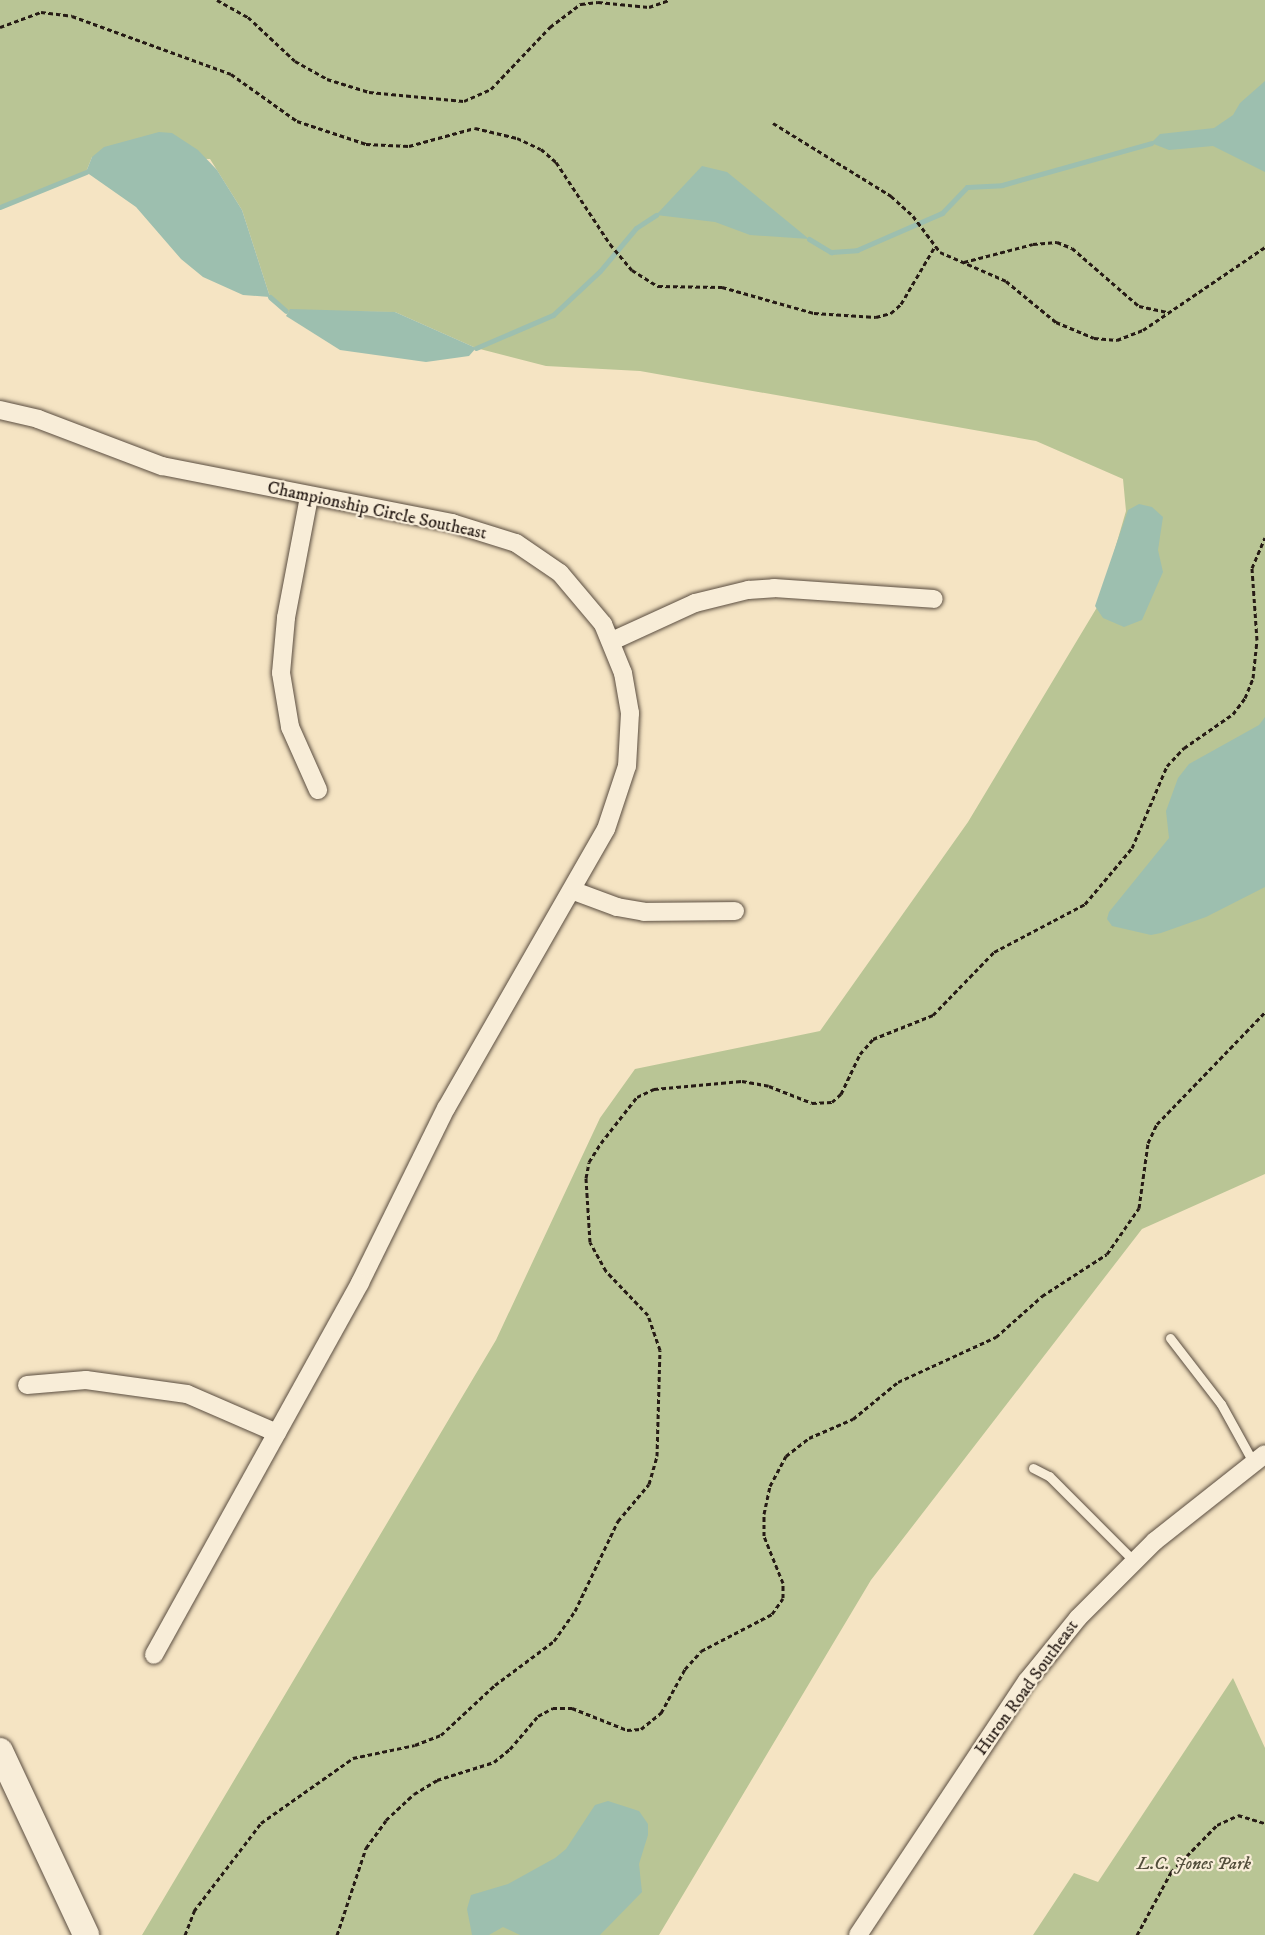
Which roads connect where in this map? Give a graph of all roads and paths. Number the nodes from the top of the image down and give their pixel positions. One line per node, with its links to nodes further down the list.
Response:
1 (217, 0): 2 (path)
2 (669, 0)
3 (0, 27): 6 (path)
4 (773, 123): 6 (path)
5 (1265, 247): 8 (path)
6 (934, 248): 7 (path)
7 (964, 262): 8 (path); 8 (path)
8 (1170, 312)
9 (0, 410): 10 (street, Championship Circle Southeast)
10 (309, 497): 13 (street, Championship Circle Southeast); 14 (street)
11 (1265, 538): 28 (path)
12 (934, 598): 13 (street)
13 (612, 641): 15 (street, Championship Circle Southeast)
14 (318, 789)
15 (574, 891): 16 (street); 20 (street, Championship Circle Southeast)
16 (735, 910)
17 (1265, 1012): 29 (path)
18 (1170, 1338): 21 (lane)
19 (27, 1385): 20 (street)
20 (277, 1433): 24 (street, Championship Circle Southeast)
21 (1259, 1458): 23 (street, Huron Road Southeast)
22 (1033, 1468): 23 (lane)
23 (1134, 1561): 30 (street, Huron Road Southeast)
24 (154, 1655)
25 (0, 1750): 27 (main road)
26 (1265, 1823): 31 (path)
27 (86, 1935)
28 (185, 1935)
29 (337, 1935)
30 (858, 1935)
31 (1137, 1935)

